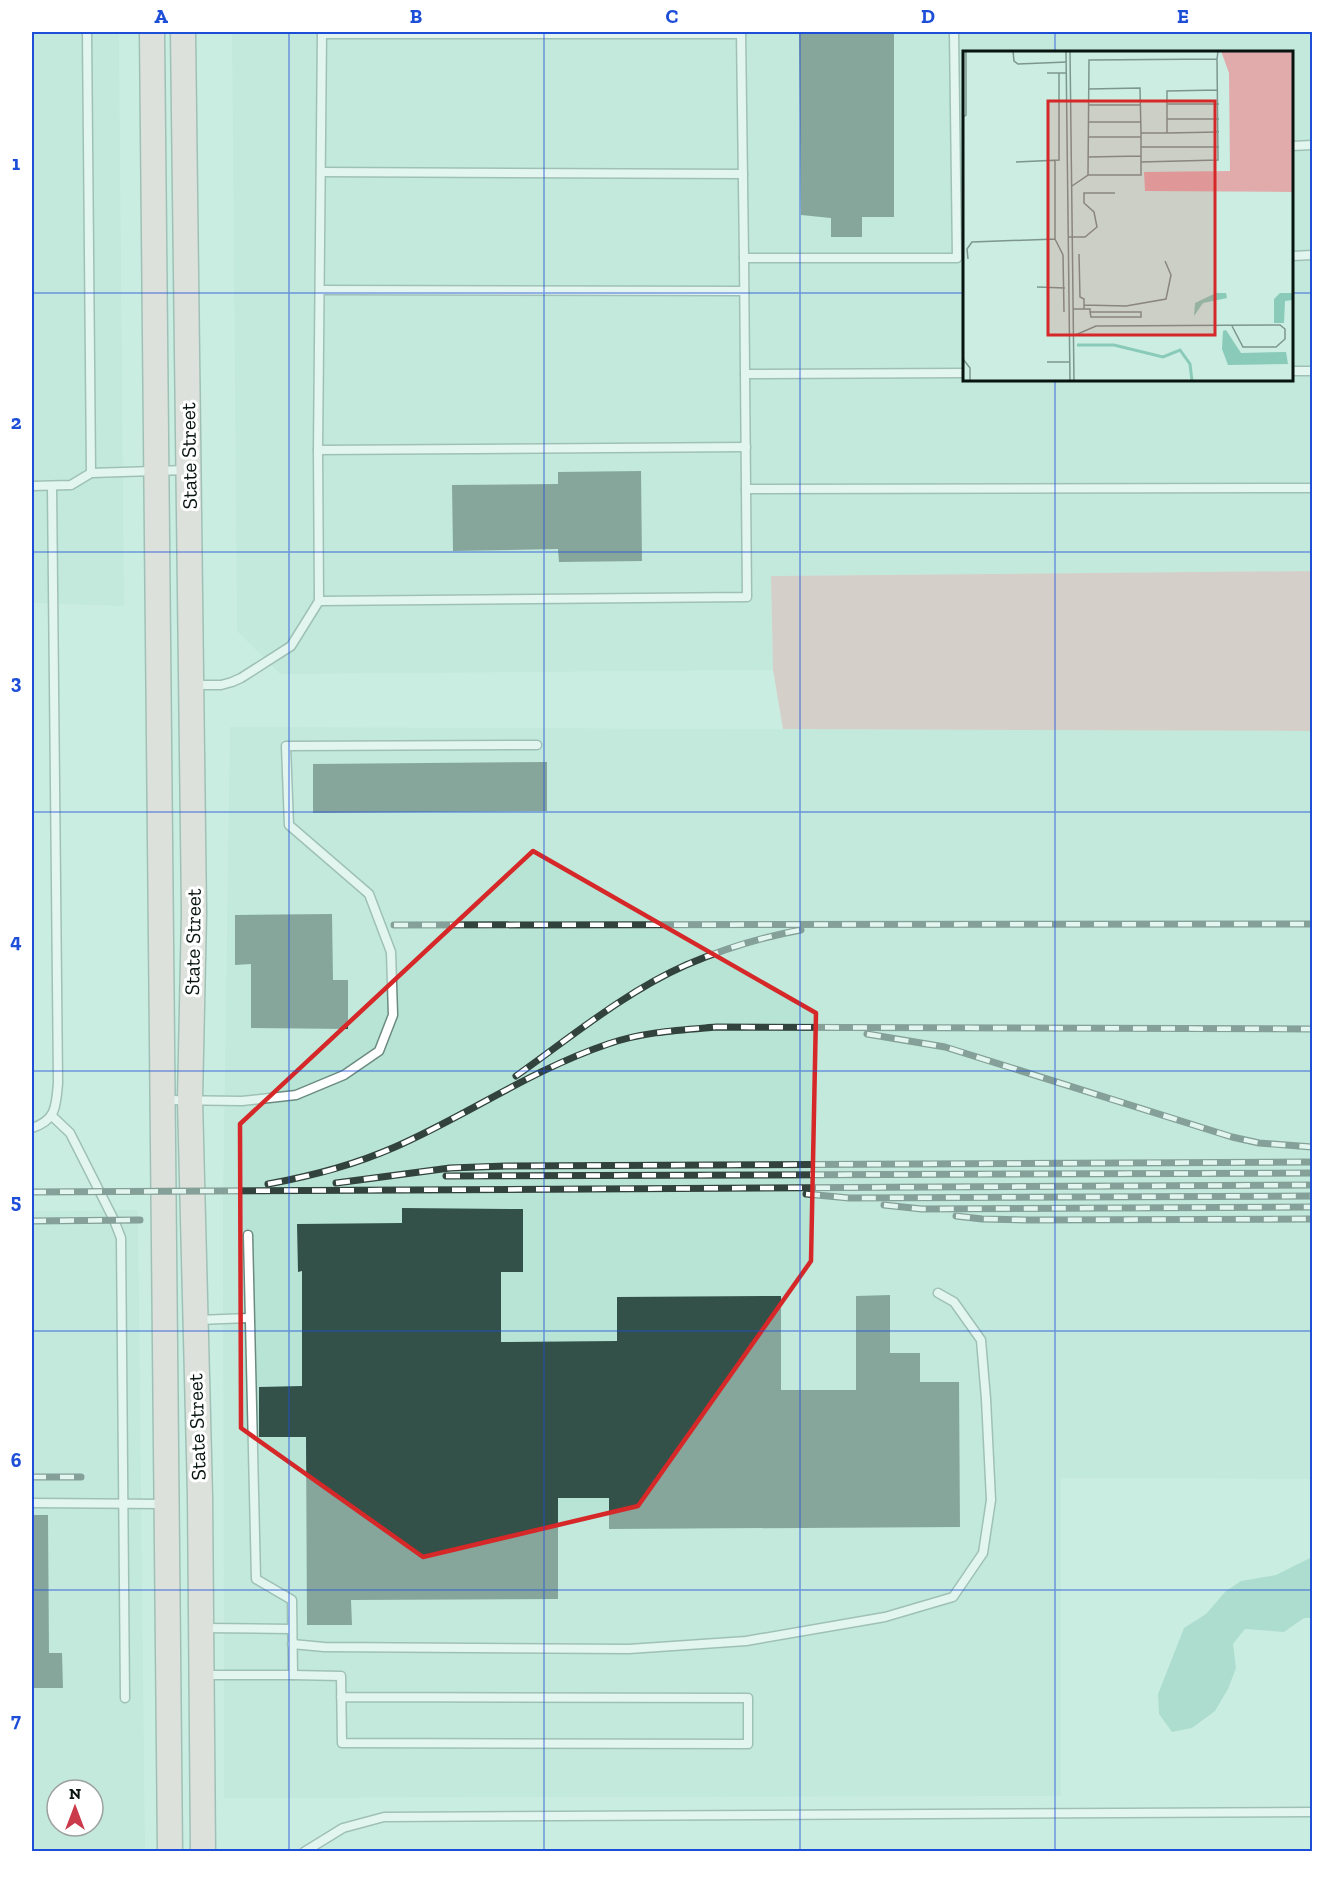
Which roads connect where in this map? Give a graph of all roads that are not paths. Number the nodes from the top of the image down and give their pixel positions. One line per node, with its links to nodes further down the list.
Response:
1 (87, 32): 26 (lane)
2 (152, 32): 25 (street, State Street)
3 (183, 32): 24 (street, State Street)
4 (954, 32): 9 (lane)
5 (322, 33): 6 (lane); 10 (lane)
6 (741, 33): 11 (lane)
7 (1312, 145): 8 (lane)
8 (1293, 146)
9 (961, 147): 15 (lane)
10 (321, 172): 11 (lane); 16 (lane)
11 (743, 174): 14 (lane)
12 (1312, 255): 13 (lane)
13 (1293, 256)
14 (744, 258): 15 (lane); 17 (lane)
15 (961, 258)
16 (320, 290): 17 (lane); 23 (lane)
17 (744, 291): 21 (lane)
18 (1293, 371): 19 (lane)
19 (1312, 371)
20 (963, 373): 21 (lane)
21 (745, 374): 22 (lane)
22 (746, 447): 23 (lane); 30 (lane)
23 (318, 450): 31 (lane)
24 (189, 470): 25 (lane); 32 (street, State Street)
25 (157, 471): 26 (lane); 34 (street, State Street)
26 (91, 473): 28 (lane)
27 (32, 486): 28 (lane)
28 (52, 486): 36 (lane)
29 (1312, 488): 30 (lane)
30 (746, 489): 31 (lane)
31 (319, 601): 32 (lane)
32 (192, 685): 35 (street, State Street)
33 (537, 745): 35 (lane)
34 (164, 1100): 35 (lane); 43 (street, State Street)
35 (190, 1100): 41 (street, State Street)
36 (52, 1116): 37 (lane); 44 (lane)
37 (32, 1128)
38 (248, 1235): 40 (lane)
39 (938, 1293): 47 (lane)
40 (249, 1318): 41 (lane); 46 (lane)
41 (195, 1320): 45 (street, State Street)
42 (32, 1503): 44 (lane)
43 (167, 1503): 44 (lane); 53 (street, State Street)
44 (123, 1505): 51 (lane)
45 (201, 1628): 46 (lane); 48 (street, State Street)
46 (292, 1629): 47 (lane)
47 (292, 1644): 49 (lane)
48 (201, 1675): 49 (lane); 54 (street, State Street)
49 (293, 1675): 50 (lane)
50 (341, 1697): 50 (lane)
51 (125, 1698)
52 (1312, 1812): 55 (lane)
53 (170, 1851)
54 (203, 1851)
55 (304, 1851)

